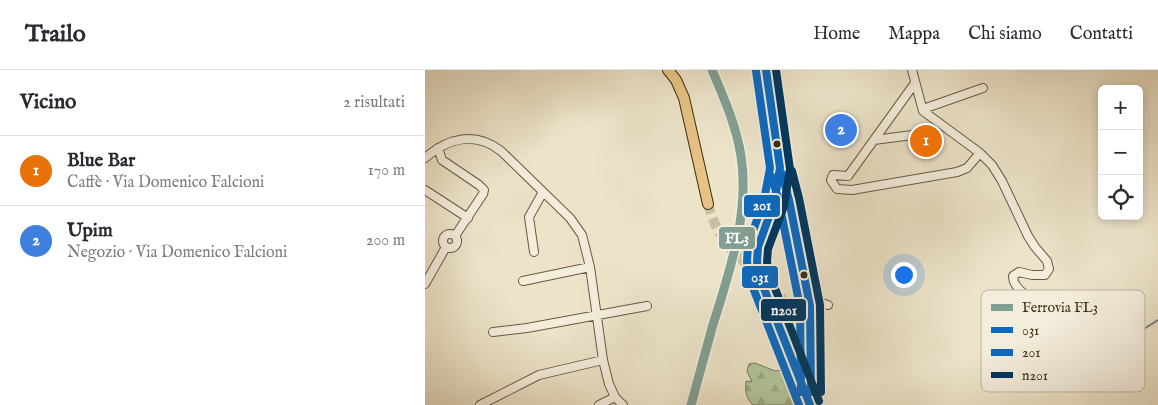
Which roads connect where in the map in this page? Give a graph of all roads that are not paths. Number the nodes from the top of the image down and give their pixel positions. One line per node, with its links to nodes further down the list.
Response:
1 (668, 70): 19 (main road)
2 (766, 70): 7 (main road)
3 (772, 70): 7 (street)
4 (912, 70): 5 (street)
5 (915, 83): 8 (street); 10 (street)
6 (983, 88): 8 (street)
7 (769, 98): 14 (main road)
8 (923, 109): 12 (street)
9 (928, 132): 10 (street)
10 (874, 140): 15 (street)
11 (437, 148): 13 (street); 18 (street); 20 (street)
12 (980, 153): 16 (street); 25 (street)
13 (425, 158)
14 (780, 168): 34 (main road); 34 (main road)
15 (848, 176): 16 (street); 16 (street)
16 (860, 188)
17 (425, 190): 20 (street)
18 (543, 192): 21 (street); 22 (street)
19 (708, 204)
20 (468, 218): 23 (street)
21 (534, 252)
22 (590, 267): 24 (street); 30 (street)
23 (426, 280)
24 (523, 281)
25 (1020, 290)
26 (817, 302): 27 (street)
27 (828, 305)
28 (647, 306): 30 (street)
29 (789, 309): 34 (main road)
30 (597, 315): 31 (street); 32 (street)
31 (493, 332)
32 (603, 360): 33 (street); 35 (street)
33 (615, 396): 36 (street); 37 (street)
34 (811, 402)
35 (481, 405)
36 (599, 405)
37 (623, 405)

